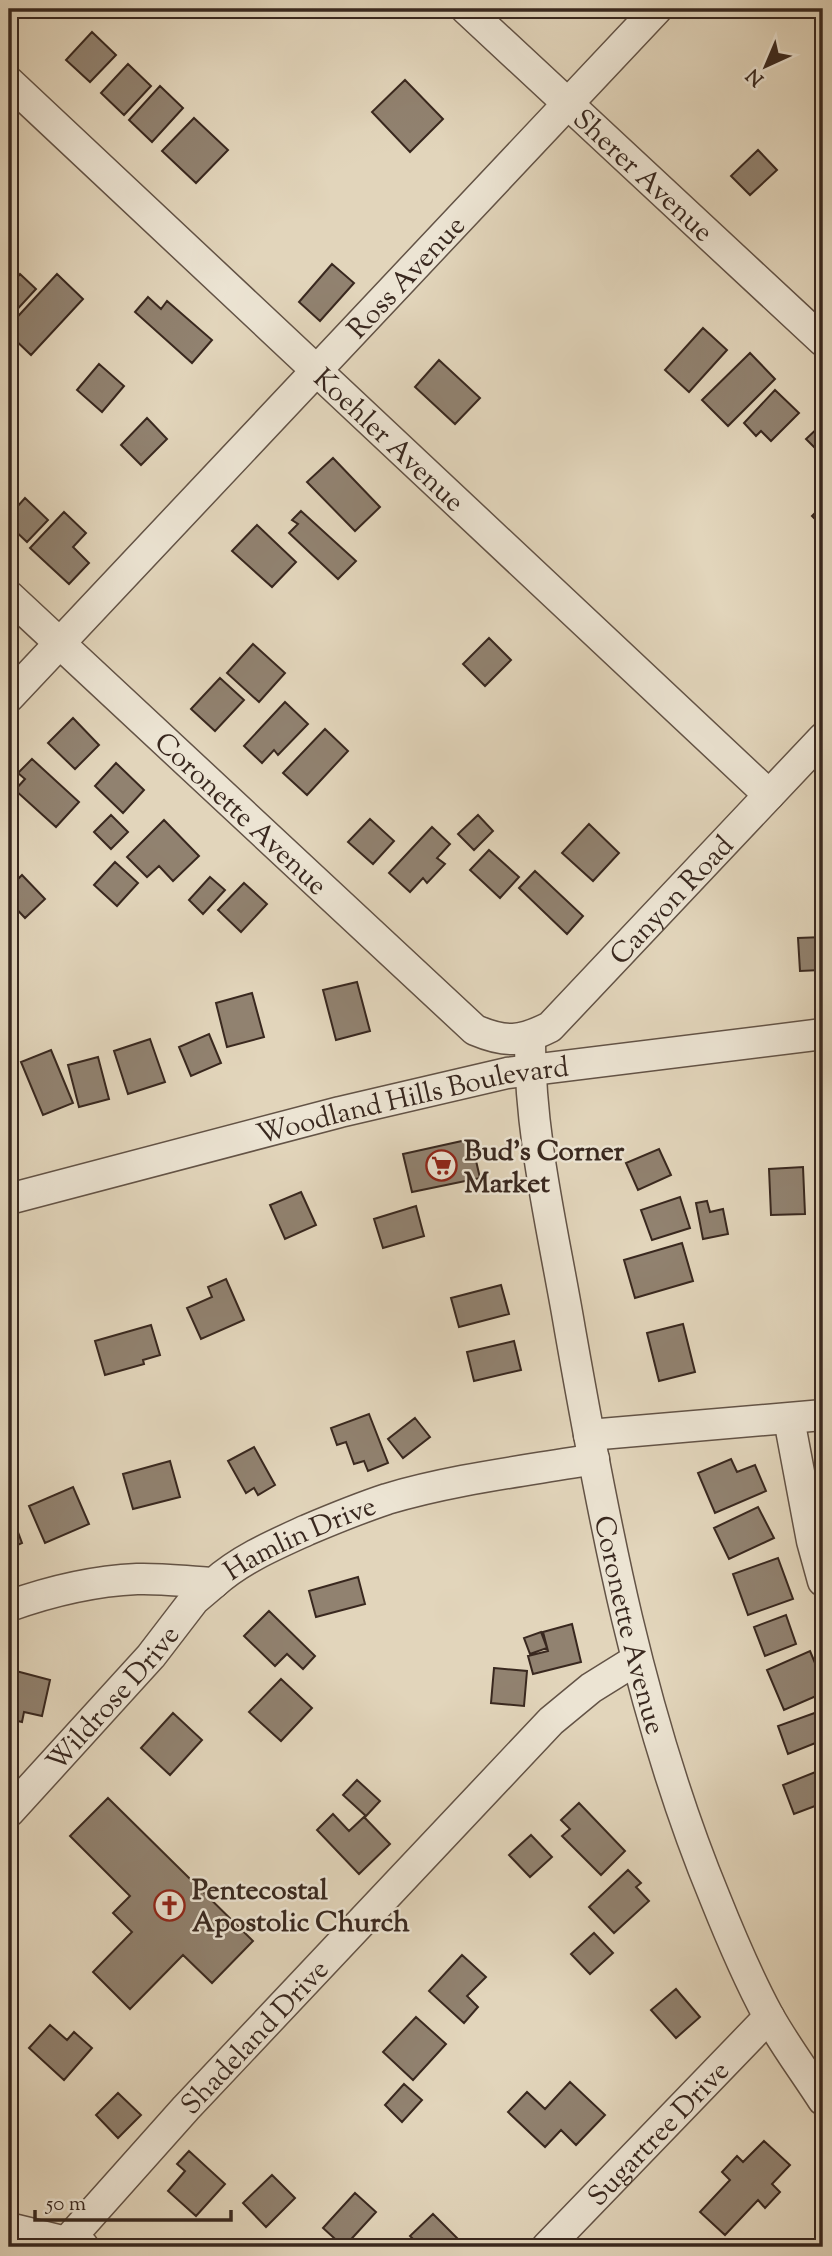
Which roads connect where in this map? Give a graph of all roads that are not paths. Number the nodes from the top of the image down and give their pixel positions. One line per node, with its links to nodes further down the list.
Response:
1 (466, 9): 4 (street, Sherer Avenue)
2 (657, 9): 4 (street, Ross Avenue)
3 (9, 82): 6 (street, Koehler Avenue)
4 (568, 104): 5 (street, Sherer Avenue); 6 (street, Ross Avenue)
5 (823, 341)
6 (317, 370): 8 (street, Ross Avenue); 11 (street, Koehler Avenue)
7 (9, 596): 8 (street, Coronette Avenue)
8 (58, 643): 9 (street, Ross Avenue); 12 (street, Coronette Avenue)
9 (9, 697)
10 (823, 738): 11 (street, Canyon Road)
11 (769, 795): 14 (street, Canyon Road)
12 (475, 1030): 14 (street, Coronette Avenue); 15 (street, Coronette Avenue)
13 (823, 1034): 15 (street, Woodland Hills Boulevard)
14 (519, 1039): 15 (street, Coronette Avenue)
15 (518, 1072): 16 (street, Woodland Hills Boulevard); 19 (street, Coronette Avenue)
16 (9, 1199)
17 (823, 1415): 18 (street, Hamlin Drive)
18 (789, 1419): 19 (street, Hamlin Drive); 20 (street)
19 (591, 1447): 21 (street, Hamlin Drive); 23 (street, Coronette Avenue)
20 (823, 1581)
21 (214, 1583): 22 (street, Hamlin Drive); 24 (street, Wildrose Drive)
22 (9, 1606)
23 (636, 1660): 25 (street, Coronette Avenue); 28 (street, Shadeland Drive)
24 (9, 1812)
25 (769, 2017): 26 (street, Coronette Avenue); 29 (street, Sugartree Drive)
26 (823, 2100)
27 (9, 2228): 28 (street)
28 (72, 2245)
29 (547, 2247)

